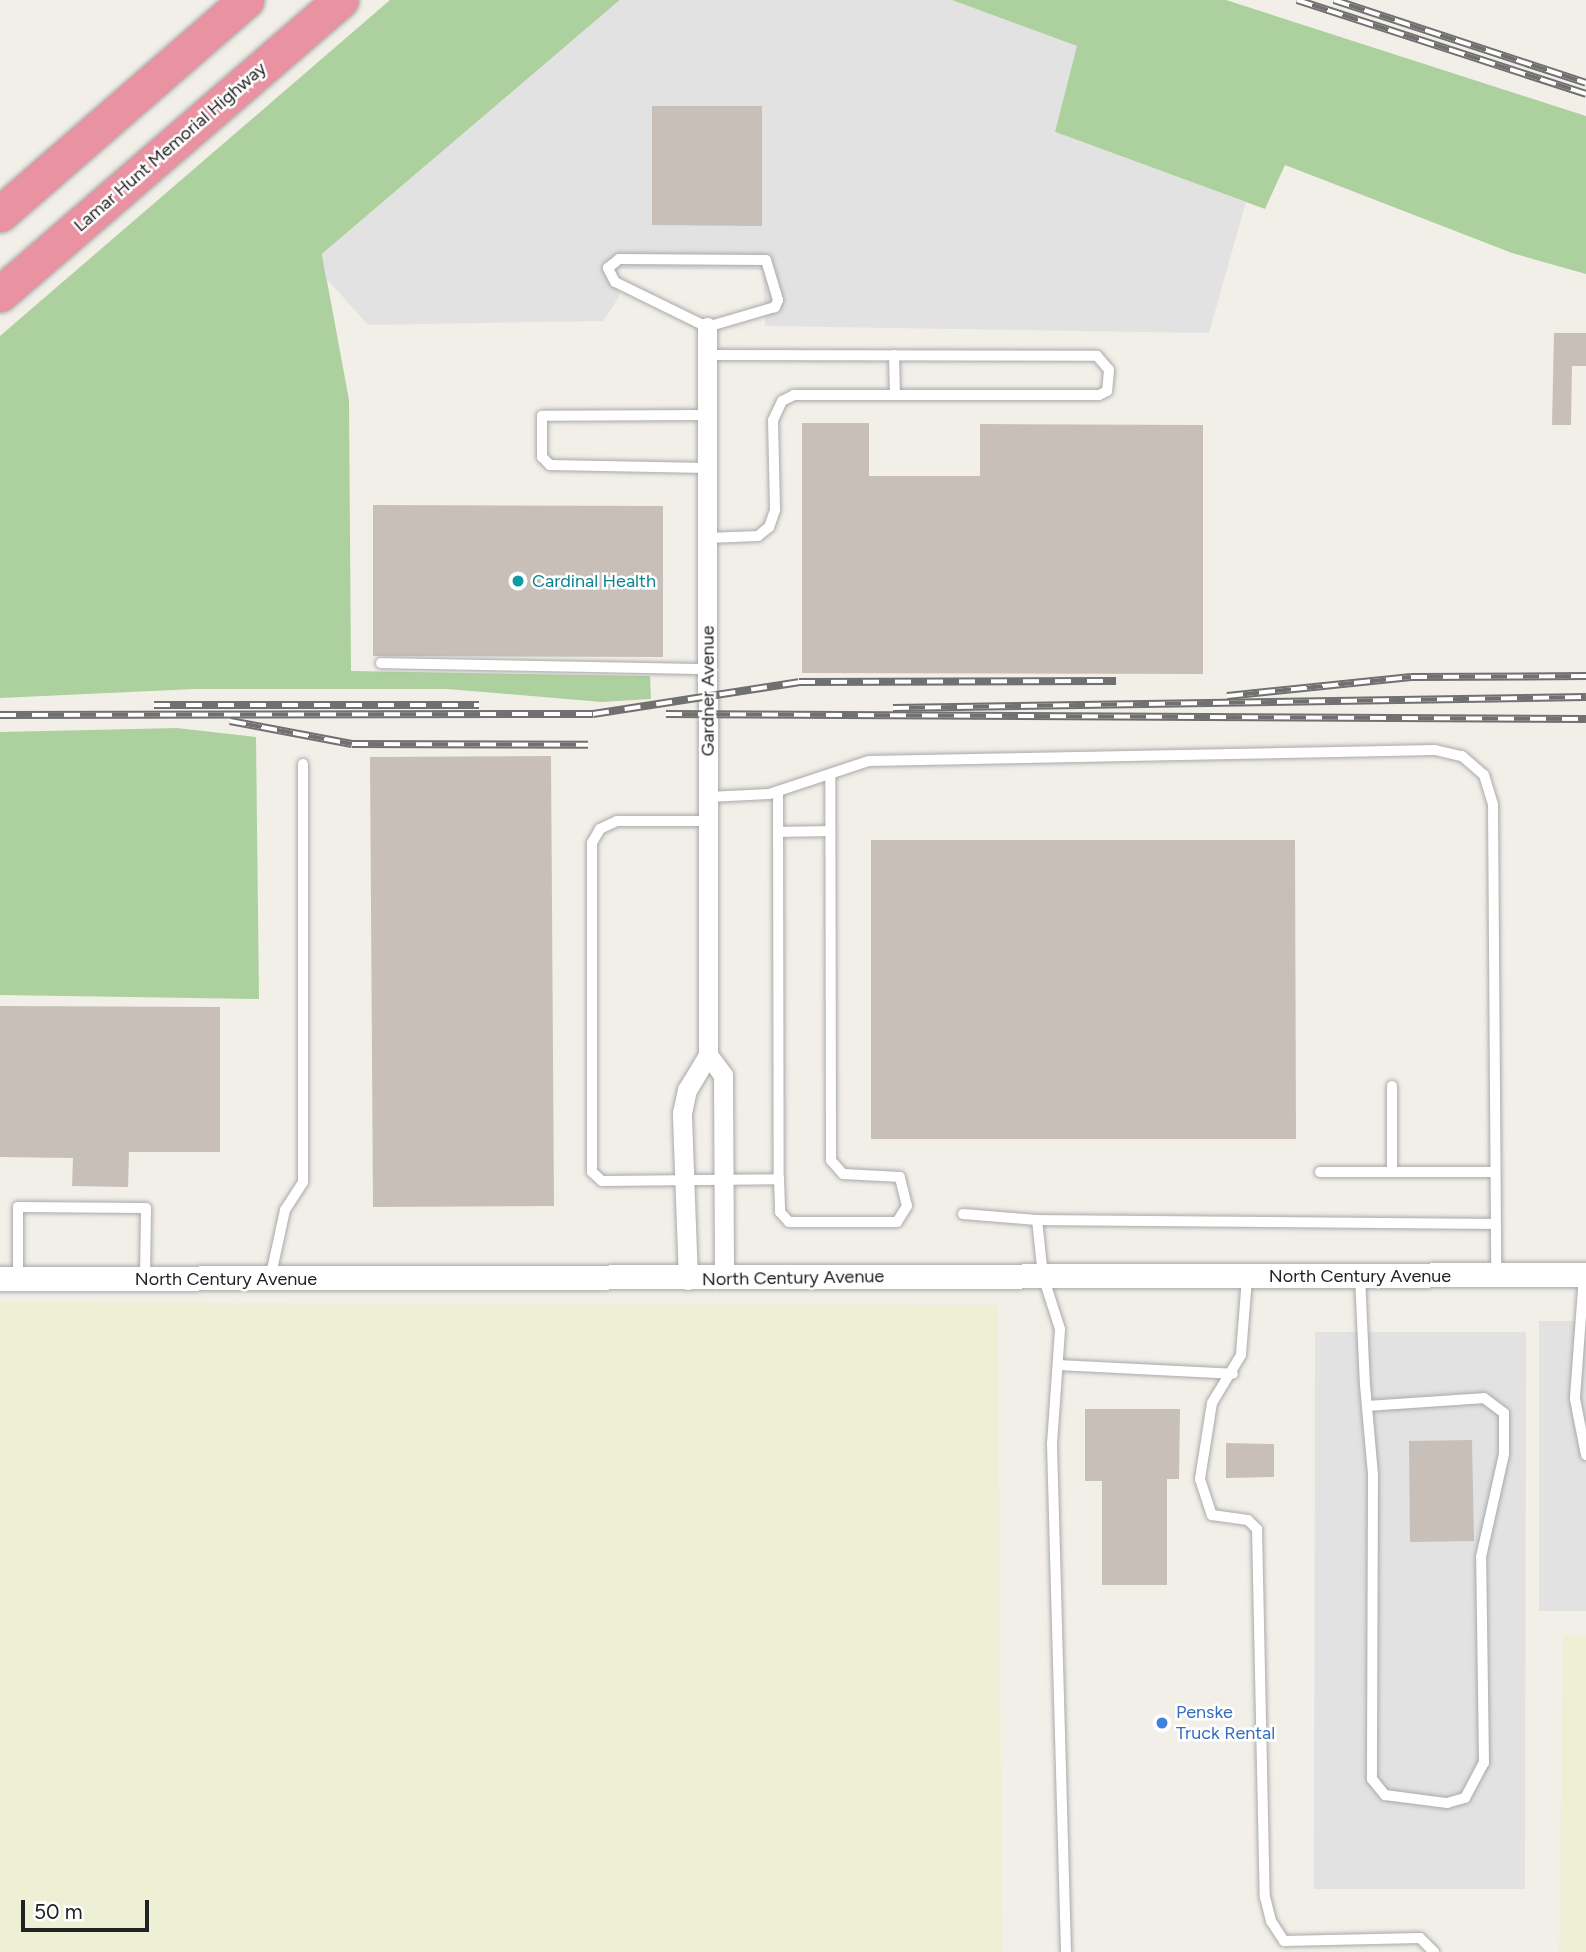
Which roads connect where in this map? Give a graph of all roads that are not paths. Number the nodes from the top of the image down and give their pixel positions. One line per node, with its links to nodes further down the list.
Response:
1 (246, 0): 3 (highway)
2 (341, 0): 4 (highway, Lamar Hunt Memorial Highway)
3 (0, 214)
4 (0, 294)
5 (707, 327): 5 (lane); 6 (street, Gardner Avenue)
6 (707, 355): 7 (lane); 9 (street, Gardner Avenue)
7 (894, 355): 8 (lane); 8 (lane)
8 (895, 395): 11 (lane)
9 (707, 415): 10 (street, Gardner Avenue); 10 (lane)
10 (707, 468): 11 (street, Gardner Avenue)
11 (708, 538): 13 (street, Gardner Avenue)
12 (381, 663): 13 (lane)
13 (708, 669): 17 (street, Gardner Avenue)
14 (303, 764): 40 (lane)
15 (830, 774): 16 (lane); 19 (lane); 25 (lane)
16 (778, 792): 17 (lane); 20 (lane)
17 (708, 797): 18 (street, Gardner Avenue)
18 (708, 821): 21 (street, Gardner Avenue); 27 (lane)
19 (830, 831): 20 (lane); 26 (lane)
20 (778, 832): 26 (lane)
21 (708, 1055): 27 (street); 28 (street, Gardner Avenue)
22 (1392, 1086): 23 (lane)
23 (1392, 1171): 24 (lane); 25 (lane)
24 (1320, 1172)
25 (1494, 1172): 31 (lane)
26 (779, 1179): 28 (lane)
27 (684, 1180): 28 (lane); 41 (street)
28 (723, 1180): 37 (street, Gardner Avenue)
29 (963, 1214): 30 (lane)
30 (1037, 1220): 31 (lane); 34 (lane)
31 (1495, 1224): 32 (lane)
32 (1496, 1275): 33 (street, North Century Avenue); 36 (street, North Century Avenue)
33 (1585, 1275): 45 (lane)
34 (1043, 1276): 35 (street, North Century Avenue); 37 (street, North Century Avenue); 42 (lane)
35 (1247, 1276): 36 (street, North Century Avenue); 43 (lane)
36 (1360, 1276): 44 (lane)
37 (724, 1278): 41 (street, North Century Avenue)
38 (9, 1279): 39 (street, North Century Avenue); 39 (lane)
39 (145, 1279): 40 (street, North Century Avenue)
40 (270, 1279): 41 (street, North Century Avenue)
41 (688, 1280)
42 (1058, 1366): 43 (lane); 46 (lane)
43 (1233, 1374): 47 (lane)
44 (1368, 1406): 44 (lane)
45 (1586, 1455)
46 (1066, 1952)
47 (1434, 1952)

